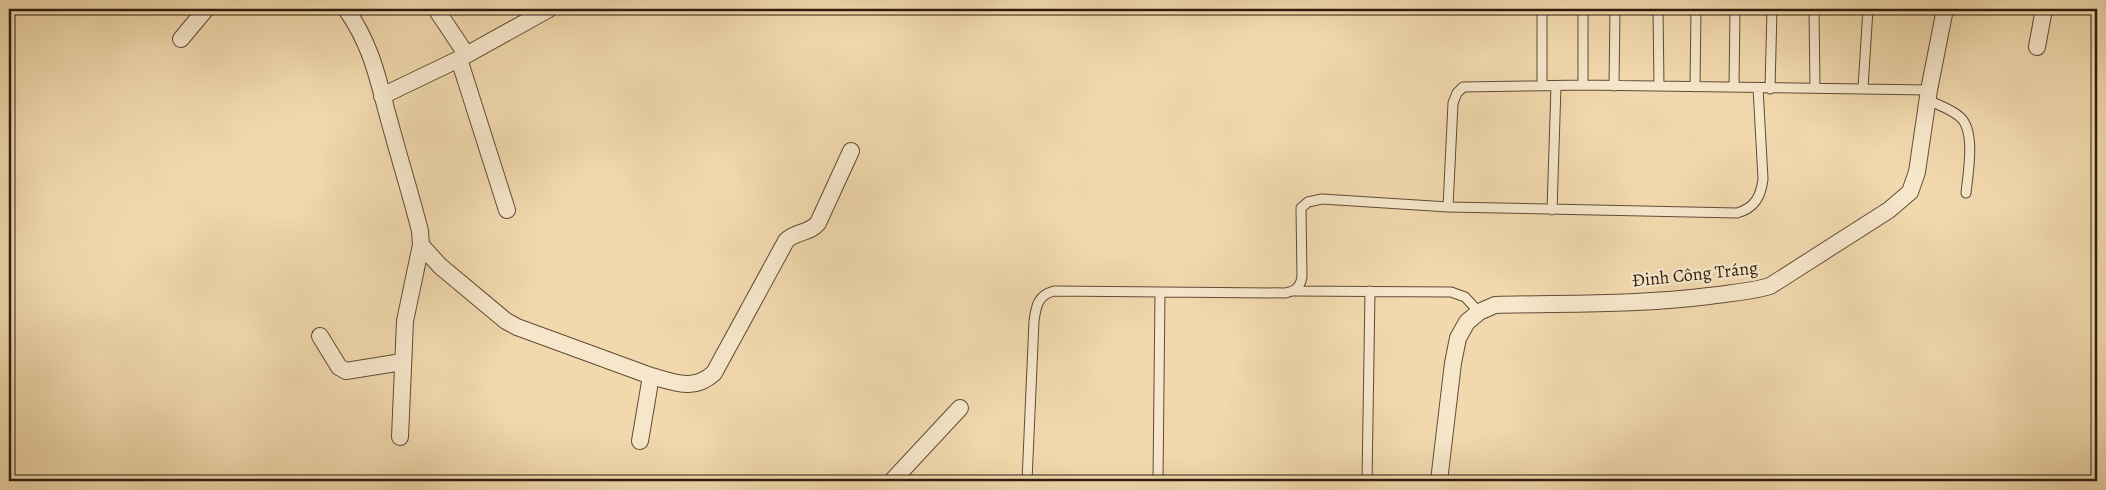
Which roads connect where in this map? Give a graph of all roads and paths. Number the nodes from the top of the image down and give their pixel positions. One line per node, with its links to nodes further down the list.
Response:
1 (206, 9): 16 (street)
2 (346, 9): 31 (street)
3 (436, 9): 18 (street)
4 (549, 9): 18 (street)
5 (1542, 9): 20 (lane)
6 (1583, 9): 19 (lane)
7 (1615, 9): 22 (lane)
8 (1658, 9): 23 (lane)
9 (1696, 9): 24 (lane)
10 (1735, 9): 25 (lane)
11 (1772, 9): 27 (lane)
12 (1814, 9): 28 (lane)
13 (1868, 9): 29 (lane)
14 (1945, 9): 30 (street, Đinh Công Tráng)
15 (2044, 9): 17 (street)
16 (181, 39)
17 (2038, 47)
18 (463, 56): 31 (street); 35 (street)
19 (1583, 85): 21 (lane); 22 (lane)
20 (1542, 86): 21 (lane); 34 (lane)
21 (1556, 86): 36 (lane)
22 (1614, 86): 23 (lane)
23 (1659, 86): 24 (lane)
24 (1695, 87): 25 (lane)
25 (1734, 87): 26 (lane)
26 (1758, 88): 27 (lane); 36 (lane)
27 (1770, 88): 28 (lane)
28 (1815, 88): 29 (lane)
29 (1863, 88): 30 (lane)
30 (1929, 95): 33 (lane); 41 (street, Đinh Công Tráng)
31 (382, 96): 37 (street)
32 (851, 152): 44 (street)
33 (1966, 193)
34 (1448, 207): 36 (lane); 38 (lane)
35 (507, 210)
36 (1552, 210)
37 (421, 245): 43 (street); 44 (street)
38 (1294, 291): 39 (lane); 40 (lane)
39 (1370, 291): 41 (lane); 51 (lane)
40 (1160, 292): 49 (lane); 50 (lane)
41 (1479, 312): 52 (street, Đinh Công Tráng)
42 (320, 336): 43 (street)
43 (402, 362): 46 (street)
44 (651, 376): 47 (street)
45 (960, 408): 48 (street)
46 (400, 437)
47 (640, 441)
48 (892, 481)
49 (1027, 481)
50 (1158, 481)
51 (1367, 481)
52 (1439, 481)

